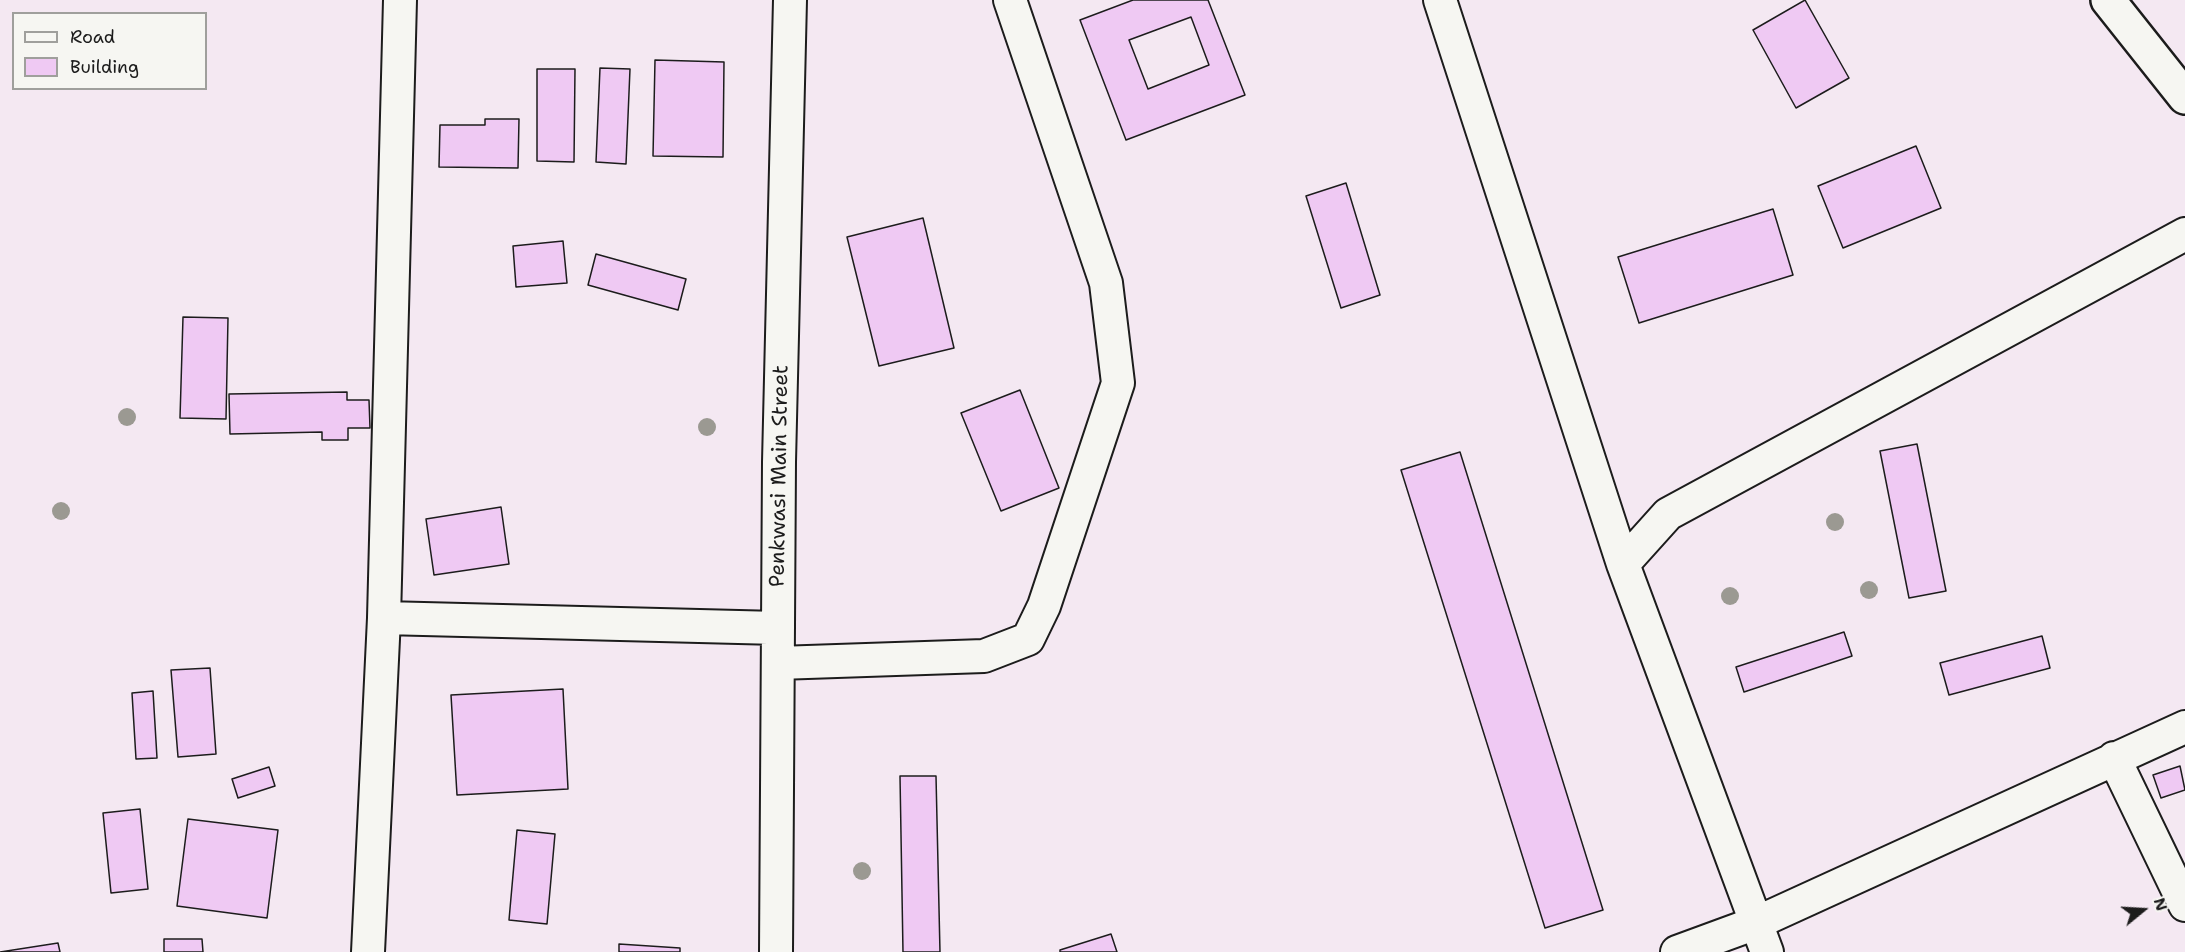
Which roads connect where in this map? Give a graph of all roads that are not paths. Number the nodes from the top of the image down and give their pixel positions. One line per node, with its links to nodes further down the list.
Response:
1 (400, 0): 9 (street)
2 (790, 0): 10 (street, Penkwasi Main Street)
3 (1010, 0): 11 (street)
4 (1440, 0): 8 (street)
5 (2108, 0): 6 (highway)
6 (2185, 97)
7 (2185, 234): 8 (street)
8 (1623, 564): 15 (street)
9 (384, 618): 10 (street); 16 (street)
10 (778, 628): 11 (street, Penkwasi Main Street)
11 (778, 663): 17 (street, Penkwasi Main Street)
12 (2185, 727): 13 (street)
13 (2114, 758): 14 (street); 15 (street)
14 (2185, 905)
15 (1756, 923): 18 (street); 19 (street)
16 (368, 952)
17 (776, 952)
18 (1677, 952)
19 (1767, 952)

